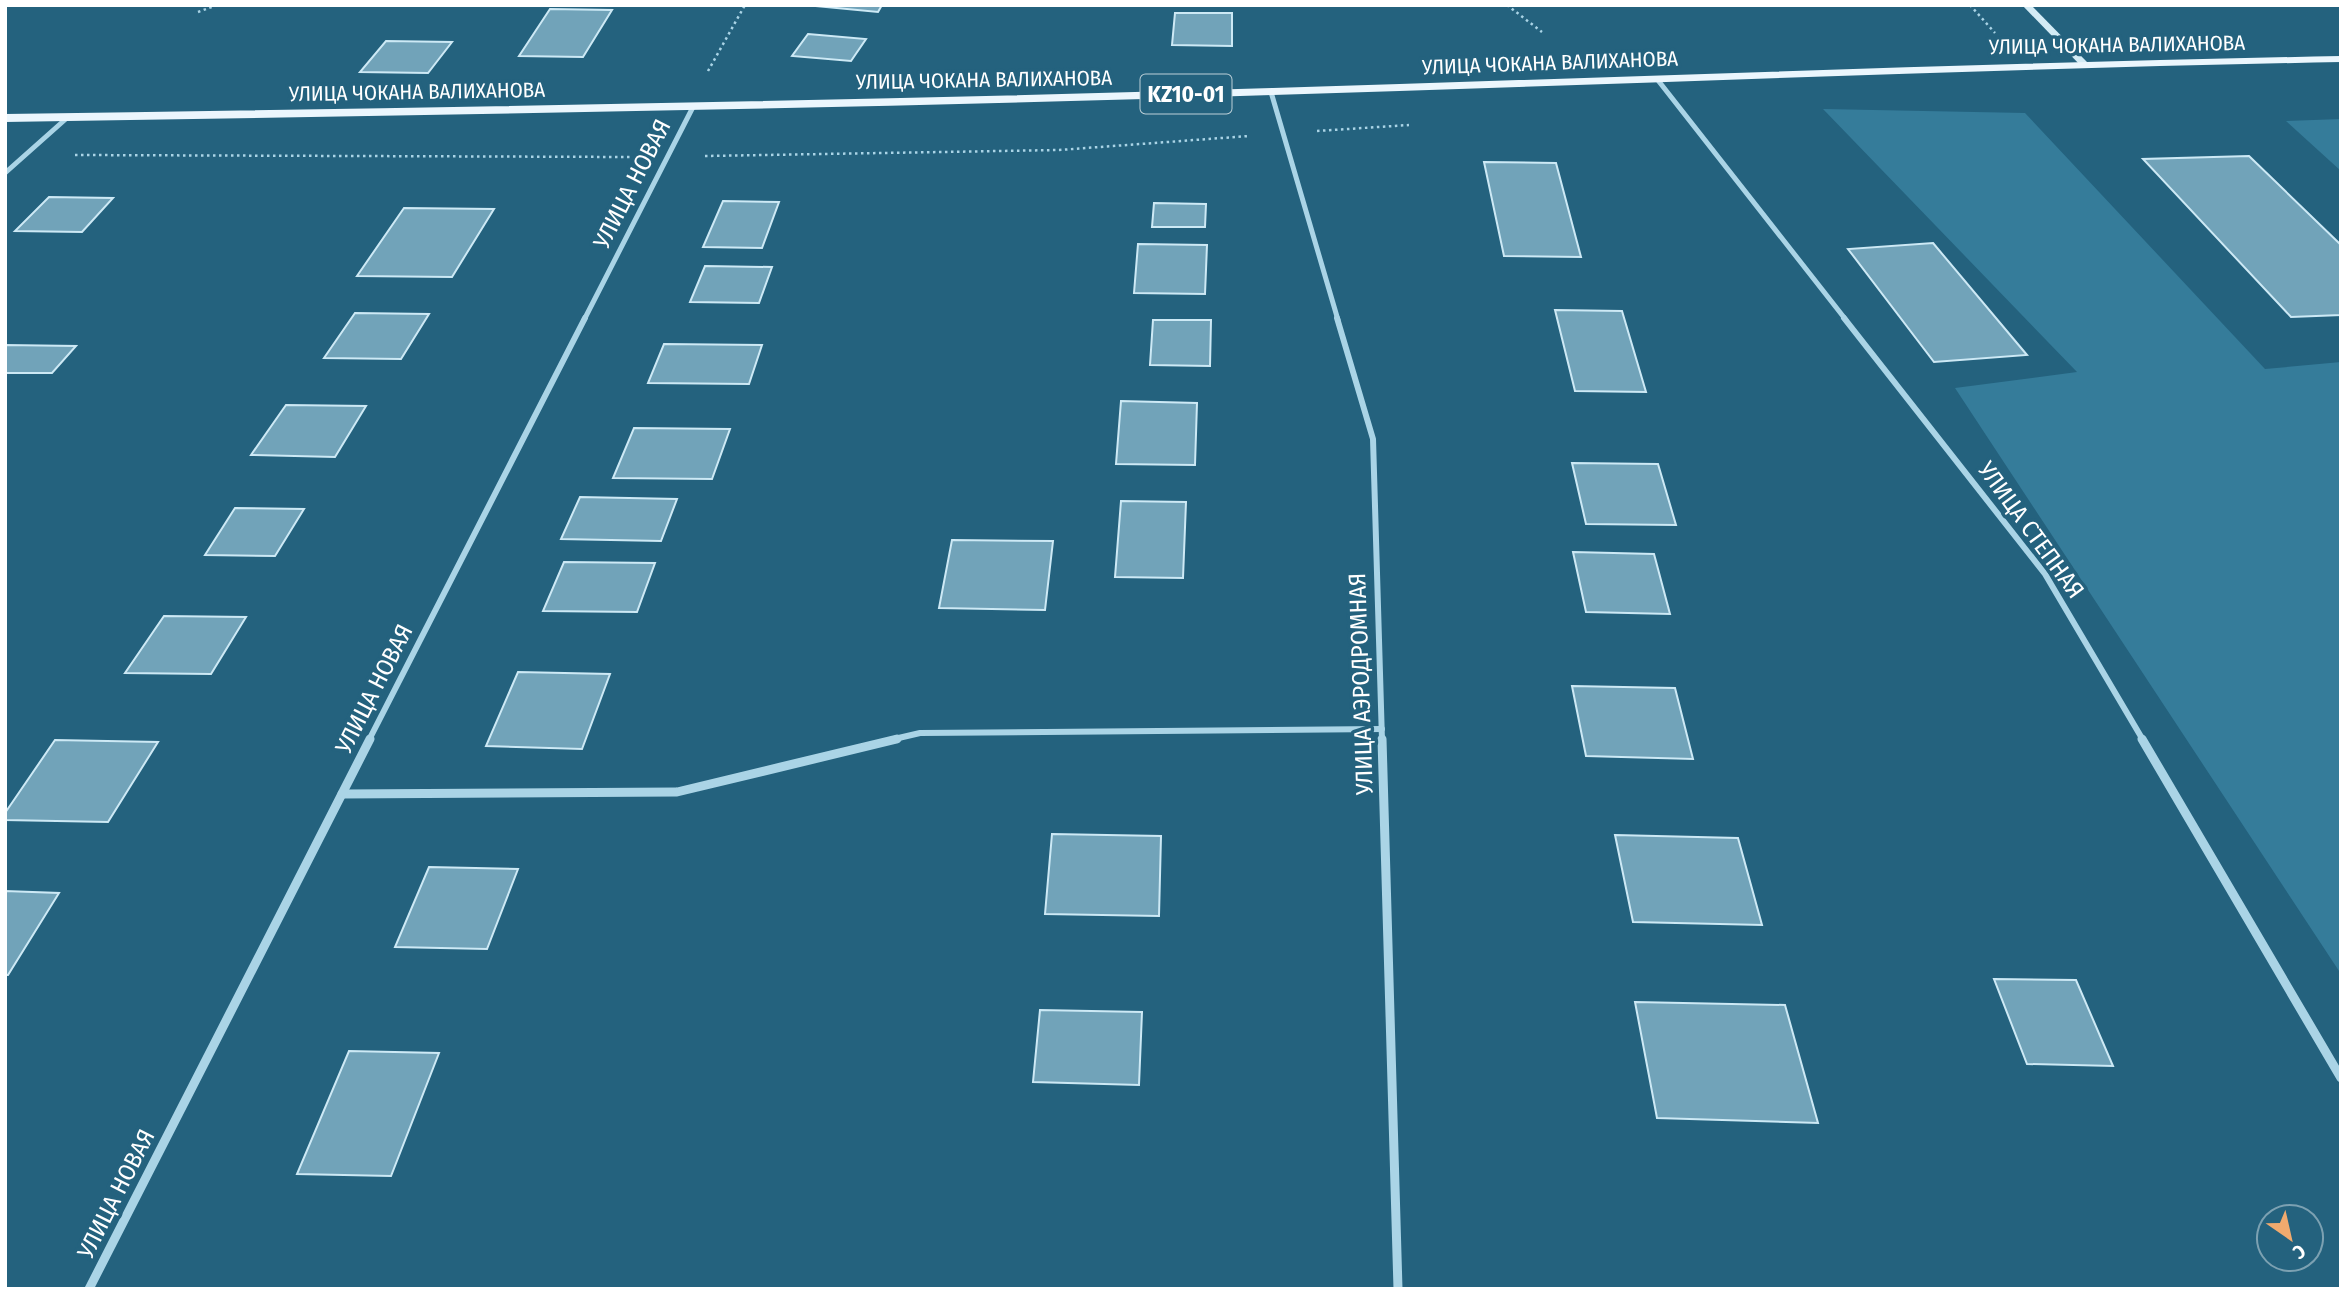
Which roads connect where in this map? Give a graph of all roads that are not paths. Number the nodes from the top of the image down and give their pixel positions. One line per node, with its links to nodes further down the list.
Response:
1 (2026, 5): 3 (main road)
2 (2341, 59): 3 (main road, УЛИЦА ЧОКАНА ВАЛИХАНОВА / KZ10-01)
3 (2084, 64): 4 (main road, УЛИЦА ЧОКАНА ВАЛИХАНОВА / KZ10-01)
4 (1657, 79): 5 (main road, УЛИЦА ЧОКАНА ВАЛИХАНОВА / KZ10-01); 12 (street, УЛИЦА СТЕПНАЯ)
5 (1271, 92): 6 (main road, УЛИЦА ЧОКАНА ВАЛИХАНОВА / KZ10-01); 10 (street, УЛИЦА АЭРОДРОМНАЯ)
6 (693, 107): 7 (main road, УЛИЦА ЧОКАНА ВАЛИХАНОВА / KZ10-01); 11 (street, УЛИЦА НОВАЯ)
7 (68, 117): 8 (main road, УЛИЦА ЧОКАНА ВАЛИХАНОВА / KZ10-01); 9 (street)
8 (5, 118)
9 (5, 173)
10 (1382, 729): 11 (street); 14 (street, УЛИЦА АЭРОДРОМНАЯ)
11 (342, 794): 13 (street, УЛИЦА НОВАЯ)
12 (2341, 1078)
13 (89, 1289)
14 (1398, 1289)

